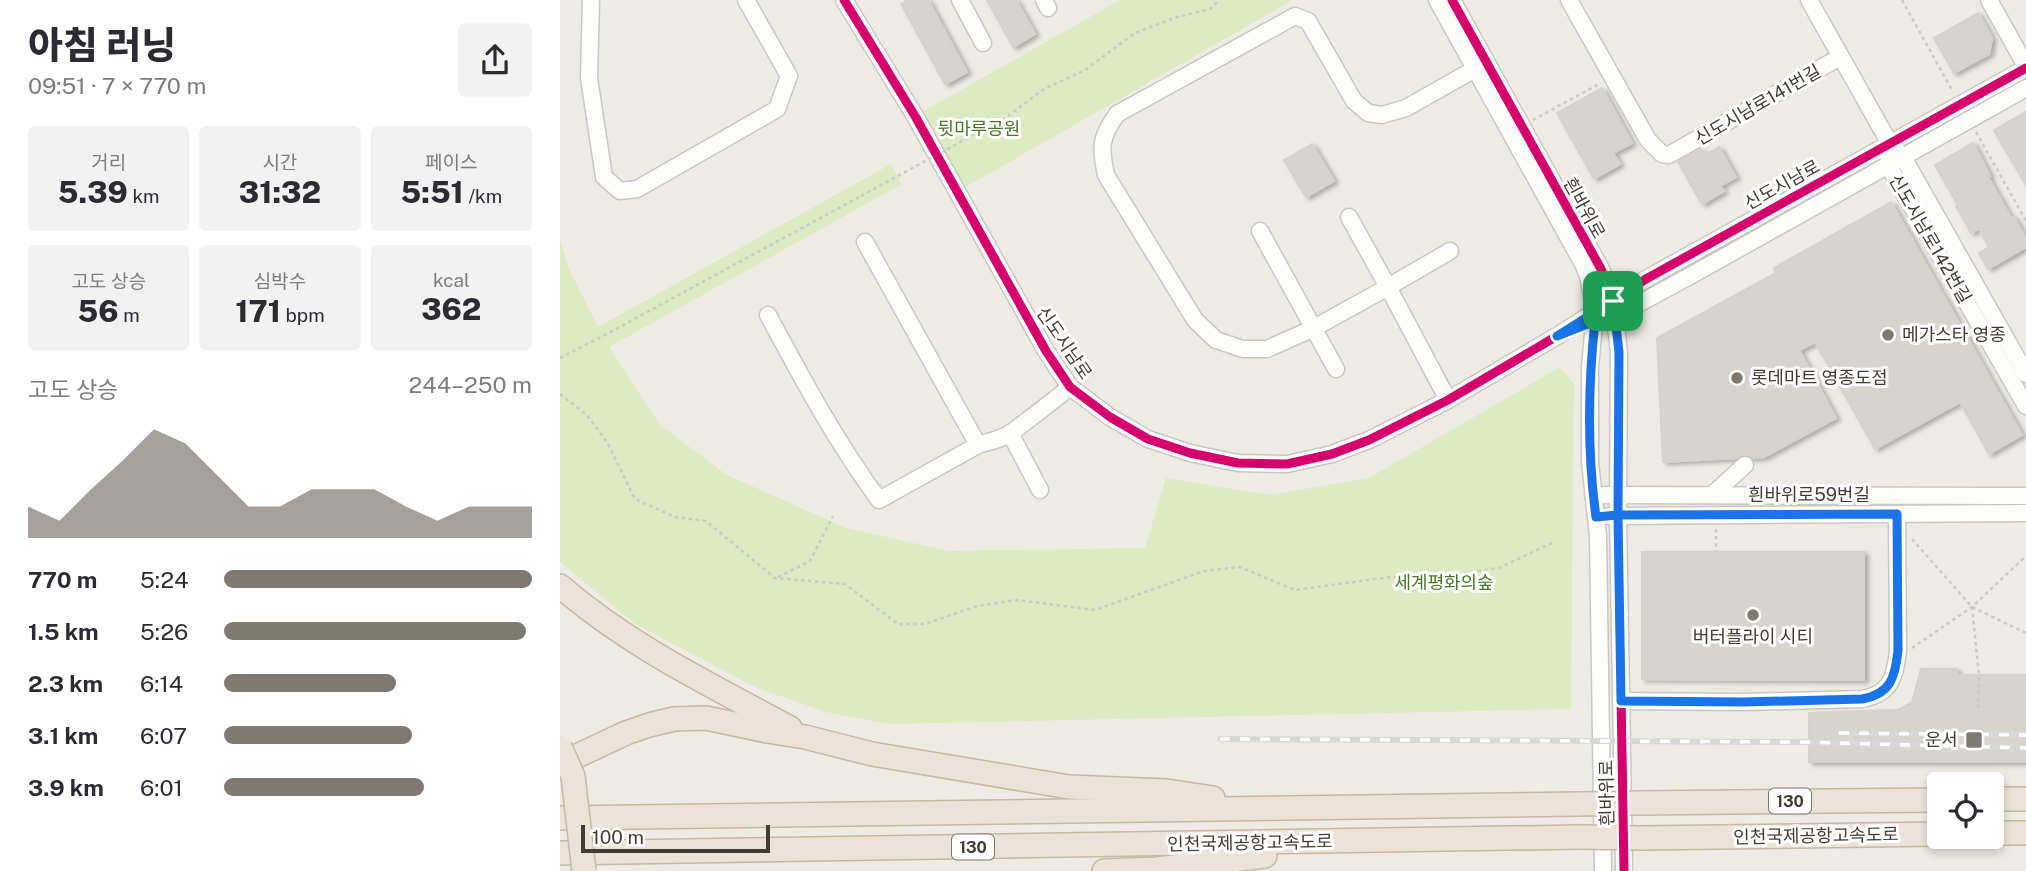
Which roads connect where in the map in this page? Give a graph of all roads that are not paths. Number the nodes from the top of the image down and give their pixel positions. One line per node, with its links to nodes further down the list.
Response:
1 (591, 0): 2 (street)
2 (746, 0)
3 (844, 0): 29 (street, 신도시남로)
4 (960, 0): 10 (street)
5 (1437, 0): 13 (street, 흰바위로)
6 (1451, 0): 23 (street, 흰바위로)
7 (1569, 0): 11 (street, 신도시남로141번길)
8 (1809, 0): 11 (street, 신도시남로141번길)
9 (1989, 0): 12 (street)
10 (983, 43)
11 (1840, 57): 15 (street, 신도시남로141번길)
12 (2026, 67): 15 (street, 신도시남로)
13 (1475, 69): 25 (street, 흰바위로); 26 (street)
14 (2026, 88): 16 (street, 신도시남로)
15 (1890, 144): 16 (street, 신도시남로142번길); 17 (street, 신도시남로142번길); 23 (street, 신도시남로)
16 (1903, 157): 17 (street, 신도시남로); 27 (street, 신도시남로142번길)
17 (1888, 165): 23 (street, 신도시남로); 27 (street, 신도시남로142번길)
18 (1349, 217): 22 (street)
19 (1260, 231): 26 (street)
20 (865, 242): 33 (street)
21 (1450, 251): 22 (street)
22 (1388, 287): 26 (street); 30 (street)
23 (1614, 307): 25 (street, 신도시남로); 37 (street, 흰바위로)
24 (768, 315): 33 (street)
25 (1595, 316): 30 (street, 신도시남로); 36 (street, 흰바위로)
26 (1314, 328): 28 (street)
27 (2019, 365): 31 (street, 신도시남로142번길)
28 (1336, 369)
29 (1070, 387): 30 (street, 신도시남로); 32 (street)
30 (1448, 400)
31 (2026, 406)
32 (1010, 433): 33 (street); 35 (street)
33 (978, 445)
34 (1745, 465): 38 (street)
35 (1040, 490)
36 (1593, 495): 37 (street, 흰바위로59번길); 43 (street, 흰바위로)
37 (1618, 495): 38 (street, 흰바위로59번길); 42 (street, 흰바위로)
38 (1712, 495): 39 (street, 흰바위로59번길)
39 (2026, 496)
40 (2026, 513): 41 (street, 흰바위로59번길)
41 (1897, 514): 42 (street, 흰바위로59번길); 45 (street)
42 (1618, 515): 43 (street, 흰바위로59번길); 45 (street, 흰바위로)
43 (1596, 517): 61 (street, 흰바위로)
44 (560, 586): 46 (highway)
45 (1621, 701): 62 (street, 흰바위로)
46 (805, 737): 48 (highway); 52 (highway)
47 (560, 747): 59 (highway, bridge)
48 (560, 764)
49 (2004, 799): 50 (highway)
50 (2026, 799)
51 (1927, 800): 52 (highway, 인천국제공항고속도로 / 130, bridge)
52 (1273, 807): 53 (highway, 인천국제공항고속도로 / 130)
53 (560, 818)
54 (2026, 833): 56 (highway)
55 (1927, 834): 57 (highway, 인천국제공항고속도로 / 130, bridge)
56 (2004, 834)
57 (1387, 841): 58 (highway, 인천국제공항고속도로 / 130); 60 (highway)
58 (560, 853)
59 (584, 871)
60 (1104, 871)
61 (1603, 871)
62 (1625, 871)

